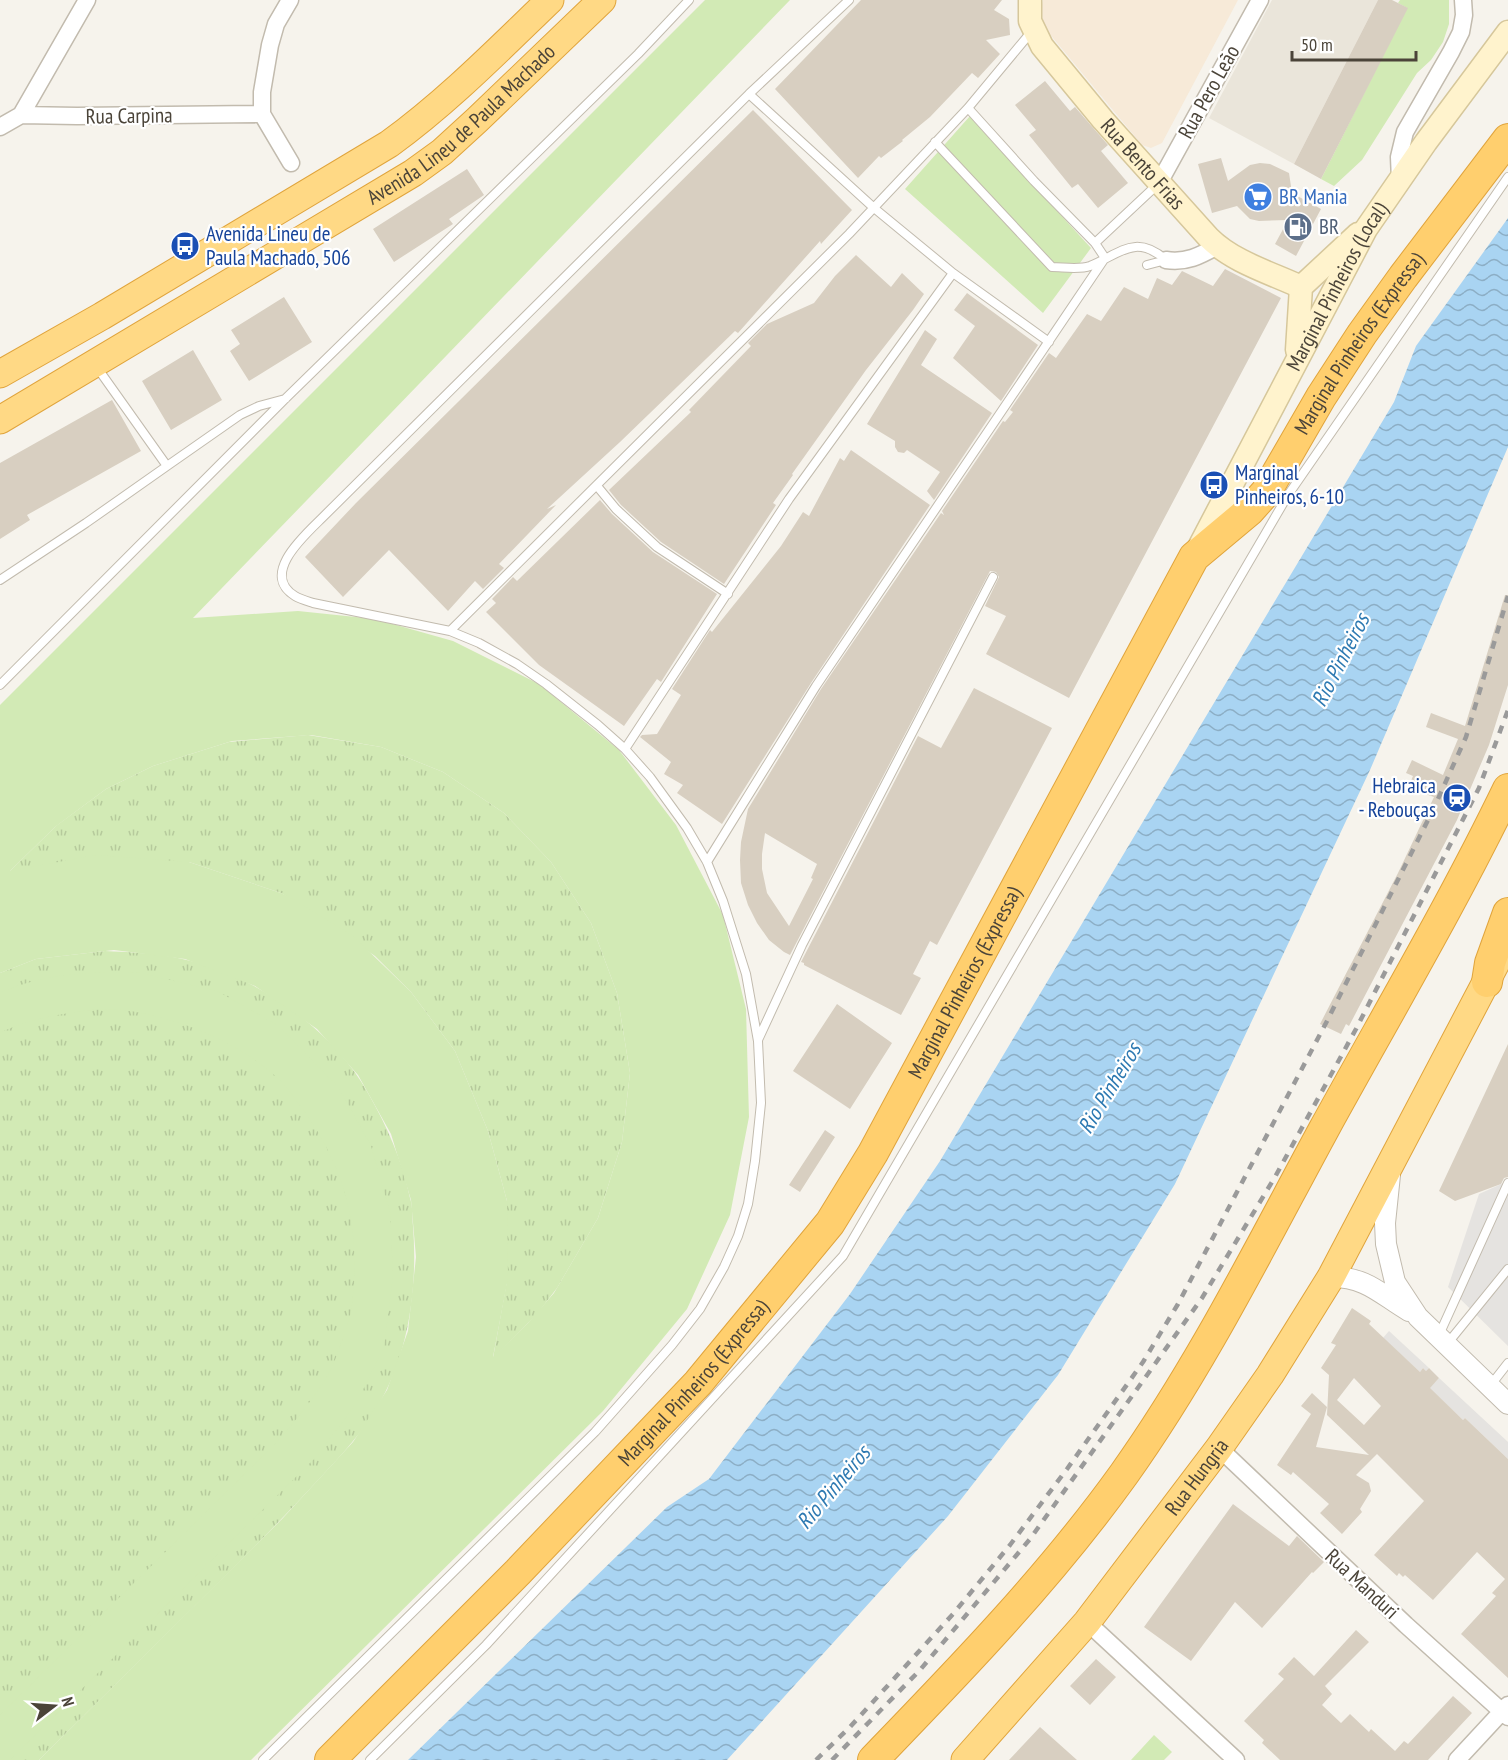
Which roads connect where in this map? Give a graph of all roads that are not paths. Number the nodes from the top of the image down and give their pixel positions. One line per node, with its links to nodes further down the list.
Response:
1 (87, 0): 15 (street)
2 (290, 0): 14 (street)
3 (549, 0): 32 (highway, Avenida Lineu de Paula Machado)
4 (602, 0): 36 (highway, Avenida Lineu de Paula Machado)
5 (689, 0): 38 (lane)
6 (849, 0): 12 (lane)
7 (1029, 0): 22 (main road, Rua Bento Frias)
8 (1260, 0): 22 (street, Rua Pero Leão)
9 (1463, 0): 21 (street)
10 (1508, 32): 21 (main road, Marginal Pinheiros (Local))
11 (1027, 37): 13 (lane)
12 (749, 94): 23 (lane); 46 (lane)
13 (968, 108): 18 (lane); 25 (lane)
14 (261, 114): 15 (street, Rua Carpina); 19 (street)
15 (21, 115): 16 (street)
16 (0, 128)
17 (1508, 139): 42 (highway, Marginal Pinheiros (Expressa))
18 (935, 142): 23 (lane); 27 (lane)
19 (291, 163)
20 (1508, 177): 69 (lane)
21 (1400, 180): 24 (main road, Marginal Pinheiros (Local))
22 (1159, 183): 25 (lane); 26 (main road, Rua Bento Frias)
23 (874, 208): 30 (lane); 41 (lane)
24 (1366, 229): 31 (main road); 35 (main road, Marginal Pinheiros (Local))
25 (1095, 243): 27 (lane)
26 (1217, 246): 28 (street); 31 (main road, Rua Bento Frias)
27 (1105, 258): 28 (lane); 33 (lane)
28 (1166, 260): 29 (lane)
29 (1147, 265)
30 (953, 273): 33 (lane); 45 (lane)
31 (1301, 287): 35 (main road)
32 (102, 316): 34 (highway, Avenida Lineu de Paula Machado); 36 (highway)
33 (1049, 342): 50 (lane)
34 (43, 349): 37 (highway, Avenida Lineu de Paula Machado); 39 (highway)
35 (1296, 362): 42 (main road, Marginal Pinheiros (Local))
36 (95, 364): 39 (highway, Avenida Lineu de Paula Machado); 40 (lane)
37 (0, 374)
38 (285, 399): 40 (lane); 47 (lane)
39 (9, 415)
40 (167, 466): 44 (lane)
41 (597, 486): 45 (lane); 46 (lane)
42 (1194, 558): 68 (highway, Marginal Pinheiros (Expressa))
43 (993, 577): 54 (lane)
44 (0, 580)
45 (728, 594): 48 (lane)
46 (450, 631): 48 (lane)
47 (0, 686)
48 (625, 749): 50 (lane)
49 (1508, 789): 70 (highway)
50 (707, 862): 54 (lane)
51 (1508, 913): 53 (highway)
52 (1508, 938): 53 (highway, Rua Hungria)
53 (1487, 982): 55 (highway, Rua Hungria)
54 (758, 1041): 67 (lane)
55 (1391, 1166): 58 (highway, Rua Hungria); 59 (street)
56 (1508, 1183): 60 (lane)
57 (1508, 1269): 60 (lane)
58 (1331, 1277): 59 (street); 64 (highway, Rua Hungria)
59 (1418, 1317): 60 (street)
60 (1442, 1340): 62 (street)
61 (1508, 1363): 62 (lane)
62 (1489, 1387): 63 (street)
63 (1508, 1404)
64 (1219, 1448): 65 (highway, Rua Hungria); 66 (street, Rua Manduri)
65 (1087, 1622): 71 (highway, Rua Hungria); 72 (street)
66 (1506, 1711): 73 (street)
67 (263, 1760)
68 (330, 1760)
69 (370, 1760)
70 (873, 1760)
71 (965, 1760)
72 (1236, 1760)
73 (1457, 1760)

